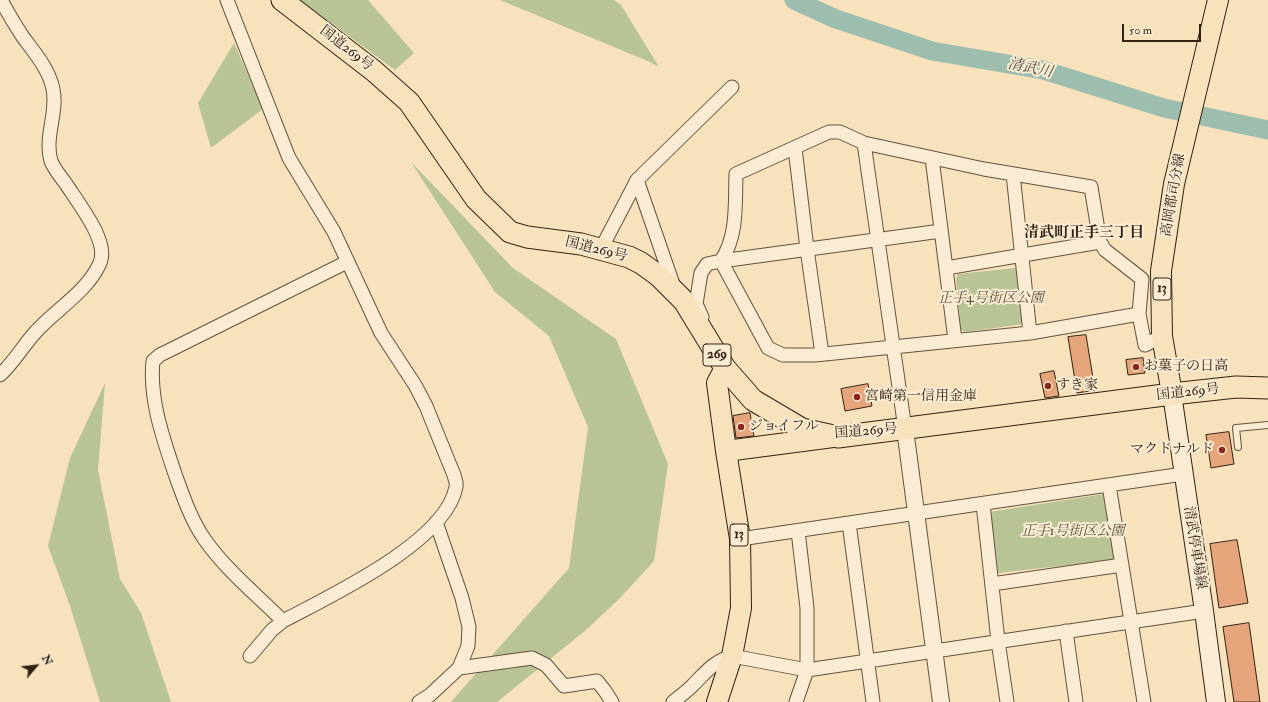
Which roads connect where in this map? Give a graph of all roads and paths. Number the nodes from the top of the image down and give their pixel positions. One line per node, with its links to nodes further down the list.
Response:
1 (1, 0): 28 (street)
2 (227, 0): 18 (street)
3 (282, 0): 15 (highway, 国道269号 / 269)
4 (1218, 0): 23 (main road, 高岡都司分線 / 13)
5 (732, 87): 10 (street)
6 (864, 143): 7 (street); 8 (street); 12 (street)
7 (795, 148): 14 (street); 17 (street)
8 (932, 158): 9 (street); 11 (street)
9 (1013, 174): 13 (street); 16 (street)
10 (638, 180): 15 (street); 20 (street)
11 (941, 231): 12 (street); 19 (street)
12 (878, 239): 14 (street); 25 (street)
13 (1100, 242): 16 (street); 21 (street)
14 (807, 249): 17 (street); 26 (street)
15 (600, 250): 20 (highway, 国道269号 / 269)
16 (1021, 255): 19 (street); 22 (street)
17 (721, 261): 26 (street); 27 (street)
18 (347, 262): 42 (street); 49 (street)
19 (946, 268): 24 (street)
20 (675, 292): 27 (highway, 国道269号 / 269)
21 (1139, 314): 22 (street); 23 (street)
22 (1030, 333): 24 (street)
23 (1162, 336): 32 (main road, 高岡都司分線 / 13)
24 (955, 340): 25 (street)
25 (894, 347): 26 (street); 34 (street)
26 (822, 354)
27 (725, 368): 35 (highway, 国道269号 / 269); 37 (main road, 13)
28 (0, 375)
29 (1268, 383): 30 (street)
30 (1236, 387): 31 (highway, 国道269号 / 269); 32 (highway, 国道269号 / 269)
31 (1268, 388)
32 (1172, 394): 34 (highway, 国道269号 / 269); 38 (main road, 清武停車場線)
33 (1268, 425): 36 (lane)
34 (905, 429): 35 (highway, 国道269号 / 269); 41 (street)
35 (838, 437): 37 (main road)
36 (1238, 447)
37 (726, 451): 45 (main road, 13)
38 (1183, 474): 39 (street); 48 (main road, 清武停車場線)
39 (1109, 485): 40 (street); 46 (street)
40 (983, 504): 41 (street); 47 (street)
41 (916, 514): 43 (street); 53 (street)
42 (436, 522): 49 (street); 57 (street)
43 (849, 523): 44 (street); 56 (street)
44 (798, 531): 45 (street); 58 (street)
45 (740, 539): 55 (main road, 13)
46 (1122, 565): 47 (street); 50 (street)
47 (992, 584): 52 (street)
48 (1204, 611): 50 (street); 71 (main road, 清武停車場線)
49 (283, 621): 54 (street)
50 (1131, 622): 51 (street); 70 (street)
51 (1066, 631): 52 (street); 69 (street)
52 (998, 641): 53 (street); 68 (street)
53 (934, 651): 56 (street); 67 (street)
54 (250, 656)
55 (732, 656): 58 (street); 62 (street); 63 (main road, 13)
56 (867, 661): 58 (street); 59 (street)
57 (459, 668): 60 (street); 61 (street)
58 (807, 670): 64 (street)
59 (870, 679): 65 (street); 66 (street)
60 (419, 702)
61 (612, 702)
62 (673, 702)
63 (717, 702)
64 (796, 702)
65 (862, 702)
66 (873, 702)
67 (941, 702)
68 (1007, 702)
69 (1076, 702)
70 (1144, 702)
71 (1216, 702)

